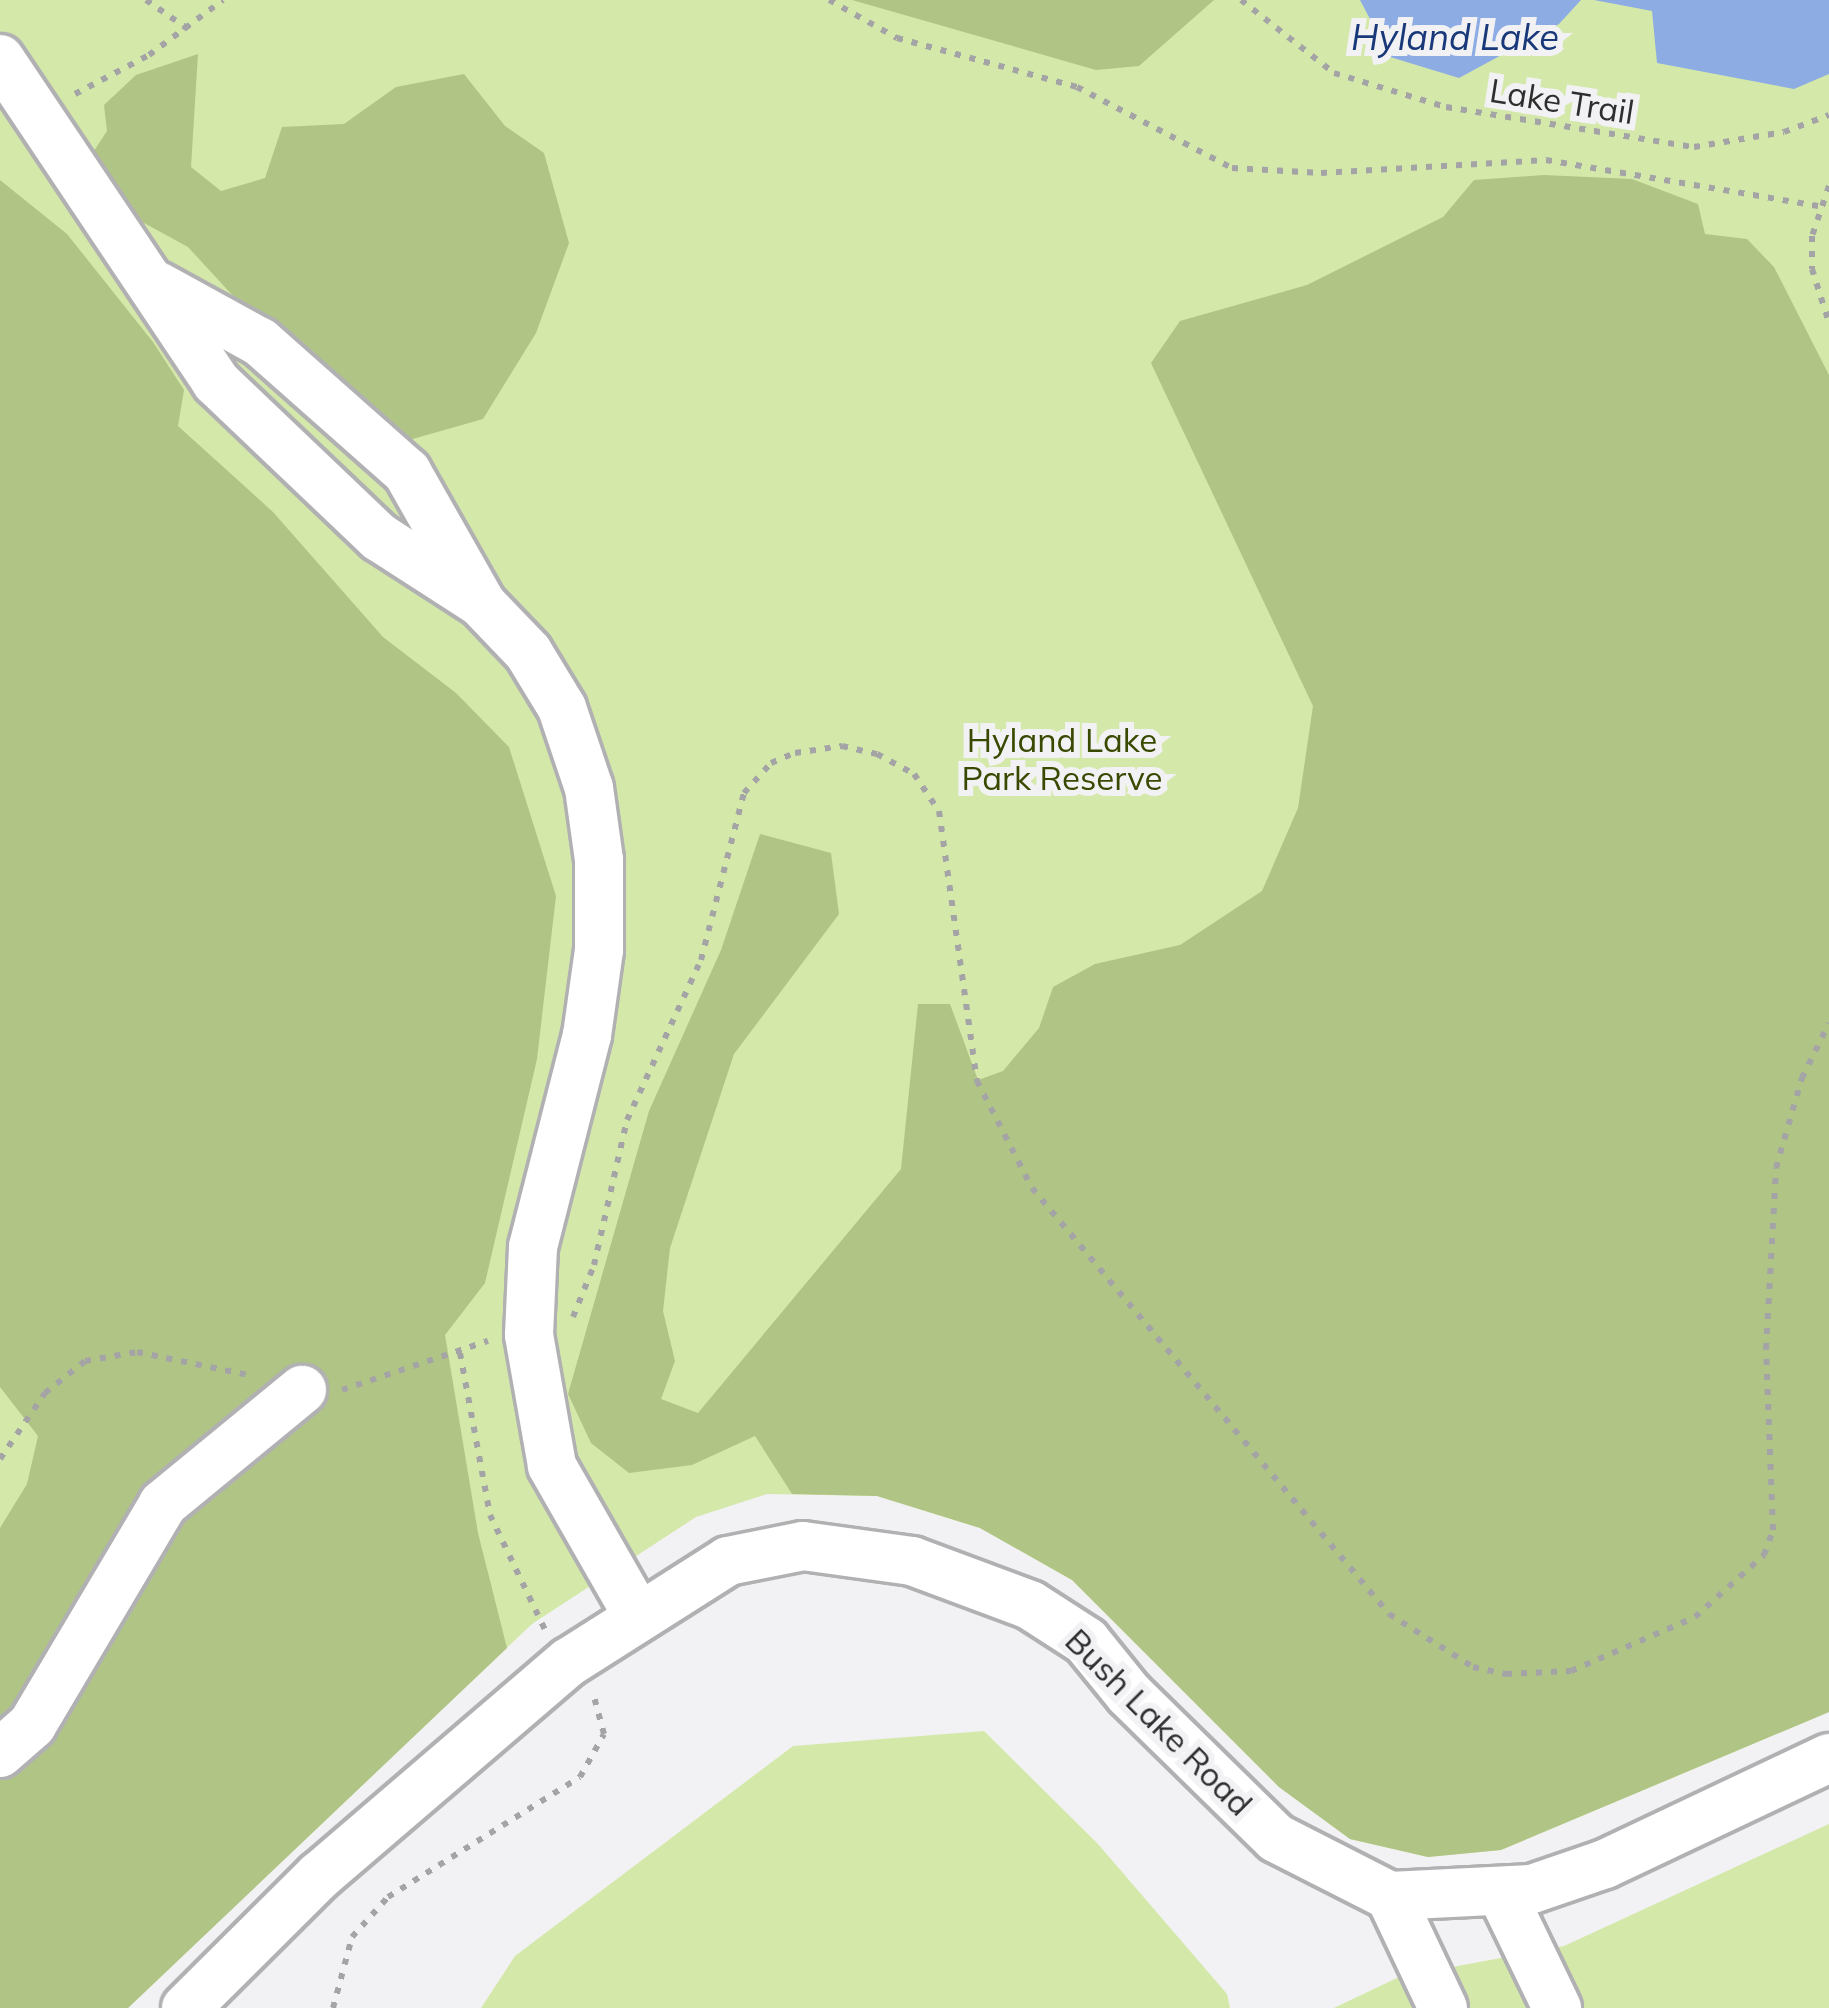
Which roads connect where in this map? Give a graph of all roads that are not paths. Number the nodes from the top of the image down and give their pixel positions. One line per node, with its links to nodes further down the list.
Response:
1 (0, 59): 2 (street)
2 (156, 285): 3 (street); 3 (street)
3 (481, 603): 5 (street)
4 (302, 1390): 6 (street)
5 (638, 1616): 9 (street, Bush Lake Road); 10 (street, Bush Lake Road)
6 (0, 1753)
7 (1829, 1758): 8 (street, Bush Lake Road)
8 (1501, 1892): 9 (street, Bush Lake Road); 12 (street)
9 (1390, 1896): 11 (street)
10 (186, 2008)
11 (1443, 2008)
12 (1557, 2008)

